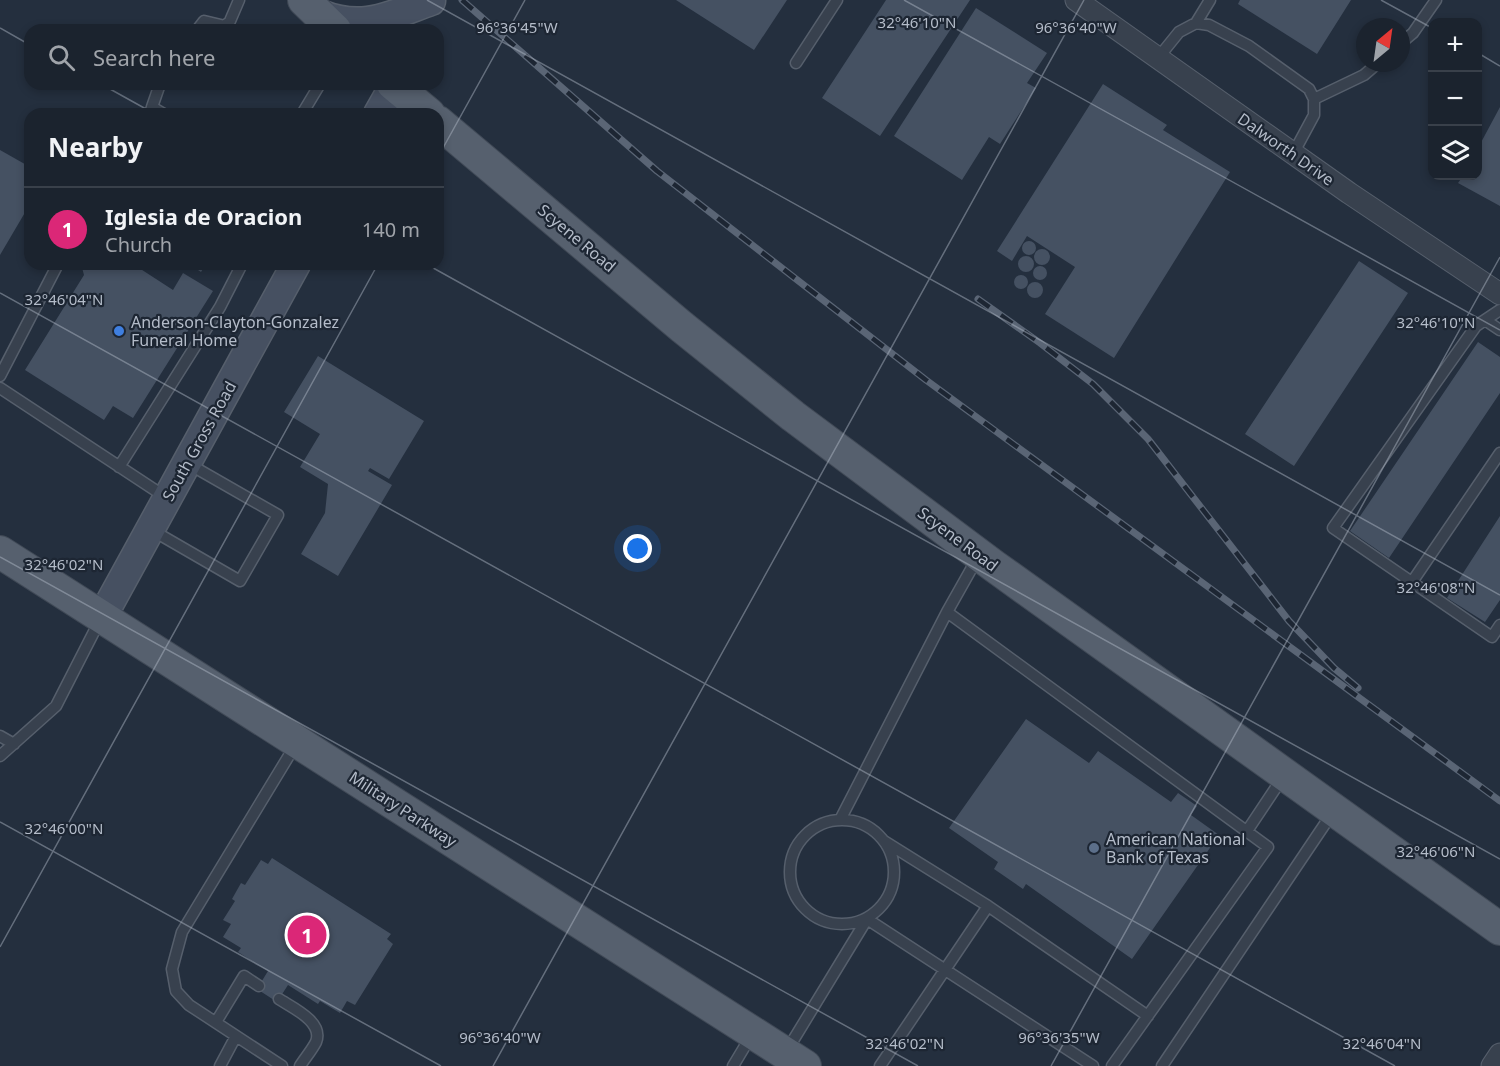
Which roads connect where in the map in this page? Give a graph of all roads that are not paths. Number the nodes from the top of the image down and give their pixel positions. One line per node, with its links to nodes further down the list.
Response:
1 (239, 0): 11 (lane)
2 (837, 0): 15 (lane)
3 (1076, 0): 14 (street, Dalworth Drive)
4 (1210, 0): 8 (lane)
5 (1436, 0): 13 (lane)
6 (431, 1): 7 (main road); 12 (main road)
7 (319, 14)
8 (1196, 23): 14 (lane); 21 (lane)
9 (202, 24): 10 (lane)
10 (217, 24)
11 (227, 24)
12 (421, 24)
13 (1410, 36)
14 (1158, 58): 27 (street, Dalworth Drive)
15 (796, 63)
16 (1368, 72): 21 (lane)
17 (158, 90): 22 (lane)
18 (316, 90): 23 (lane)
19 (391, 90): 24 (main road)
20 (401, 90): 25 (main road)
21 (1314, 99): 27 (lane)
22 (152, 108)
23 (306, 108)
24 (381, 108)
25 (422, 108)
26 (444, 127): 43 (main road, Scyene Road)
27 (1293, 154): 31 (street, Dalworth Drive)
28 (55, 270): 35 (lane)
29 (239, 270): 39 (lane)
30 (293, 270): 38 (main road, South Gross Road)
31 (1500, 294)
32 (1500, 310): 33 (lane)
33 (1485, 320): 34 (lane); 44 (lane)
34 (1500, 330)
35 (0, 376)
36 (0, 388): 39 (lane)
37 (1500, 453): 44 (lane)
38 (186, 463): 40 (main road, South Gross Road); 41 (lane)
39 (119, 467): 40 (lane)
40 (167, 498): 41 (main road, South Gross Road)
41 (150, 529): 46 (main road, South Gross Road)
42 (0, 552): 46 (main road, Military Parkway)
43 (979, 555): 45 (lane); 52 (main road, Scyene Road)
44 (1412, 582): 47 (lane)
45 (947, 612): 54 (lane); 55 (lane)
46 (102, 617): 49 (main road, Military Parkway); 50 (lane)
47 (1500, 625)
48 (0, 736): 50 (lane)
49 (297, 742): 64 (lane); 65 (main road, Military Parkway)
50 (14, 744): 51 (lane)
51 (0, 756)
52 (1285, 774): 53 (main road, Scyene Road); 55 (lane)
53 (1335, 810): 59 (main road, Scyene Road); 76 (lane)
54 (840, 820): 56 (lane); 58 (lane)
55 (1246, 831): 63 (lane)
56 (884, 841): 57 (lane); 58 (lane)
57 (988, 906): 60 (lane); 63 (lane)
58 (867, 919): 60 (lane); 68 (lane)
59 (1500, 929)
60 (945, 970): 73 (lane); 74 (lane)
61 (259, 986): 64 (lane)
62 (279, 999): 71 (lane)
63 (1148, 1016): 75 (lane)
64 (216, 1022): 66 (lane)
65 (753, 1033): 68 (main road, Military Parkway); 72 (lane)
66 (236, 1036): 69 (lane); 70 (lane)
67 (1500, 1054): 77 (street)
68 (795, 1060)
69 (220, 1066)
70 (282, 1066)
71 (300, 1066)
72 (733, 1066)
73 (879, 1066)
74 (1093, 1066)
75 (1112, 1066)
76 (1162, 1066)
77 (1492, 1066)

